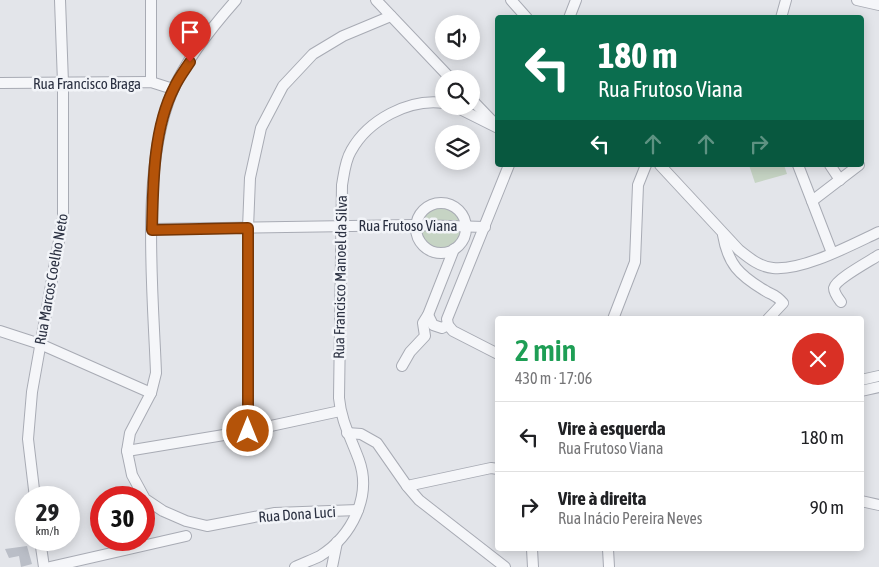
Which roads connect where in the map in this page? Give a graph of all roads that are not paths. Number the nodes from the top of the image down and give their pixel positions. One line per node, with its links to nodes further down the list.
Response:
1 (60, 0): 17 (street, Rua Marcos Coelho Neto)
2 (151, 0): 16 (street)
3 (236, 0): 18 (street)
4 (376, 0): 13 (street)
5 (511, 0): 10 (street)
6 (576, 0): 11 (street)
7 (786, 0): 12 (street)
8 (857, 0): 9 (street)
9 (879, 5)
10 (524, 15)
11 (570, 15)
12 (782, 15)
13 (391, 16): 14 (street); 36 (street)
14 (443, 70)
15 (0, 82): 17 (street, Rua Francisco Braga)
16 (151, 82): 17 (street, Rua Francisco Braga); 18 (street, Rua Francisco Braga)
17 (63, 83): 50 (street, Rua Marcos Coelho Neto)
18 (173, 89): 37 (street)
19 (435, 103): 34 (street, Rua Francisco Manoel da Silva)
20 (480, 109): 22 (street)
21 (472, 115): 23 (street)
22 (495, 125)
23 (495, 126)
24 (508, 167): 35 (street)
25 (645, 167): 45 (street)
26 (662, 167): 39 (street)
27 (799, 167): 31 (street)
28 (831, 167): 30 (street)
29 (856, 167): 30 (street)
30 (840, 180): 31 (street)
31 (812, 201): 41 (street)
32 (415, 225): 33 (street, Rua Frutoso Viana); 33 (street); 34 (street, Rua Frutoso Viana); 40 (street)
33 (466, 225): 35 (street, Rua Frutoso Viana); 40 (street)
34 (342, 226): 36 (street, Rua Frutoso Viana); 58 (street, Rua Francisco Manoel da Silva)
35 (485, 227): 47 (street)
36 (248, 228): 37 (street, Rua Frutoso Viana); 59 (street)
37 (152, 230): 57 (street)
38 (879, 232): 41 (street)
39 (723, 235): 41 (street); 46 (street)
40 (454, 250): 44 (street)
41 (832, 253)
42 (879, 255): 43 (street)
43 (841, 302)
44 (428, 315): 47 (street); 49 (street)
45 (614, 316)
46 (771, 316)
47 (445, 327): 49 (street); 51 (street)
48 (0, 331): 50 (street)
49 (425, 336): 52 (street)
50 (40, 344): 57 (street); 63 (street, Rua Marcos Coelho Neto)
51 (495, 352)
52 (402, 366)
53 (879, 376): 54 (street)
54 (864, 379)
55 (879, 387): 56 (street)
56 (864, 390)
57 (151, 393): 61 (street)
58 (340, 412): 59 (street); 60 (street, Rua Francisco Manoel da Silva)
59 (248, 431): 61 (street)
60 (347, 433): 64 (street); 67 (street, Rua Francisco Manoel da Silva)
61 (127, 451): 67 (street, Rua Dona Luci)
62 (495, 467): 64 (street)
63 (34, 486)
64 (407, 486): 77 (street)
65 (864, 502): 66 (street)
66 (879, 505)
67 (358, 510): 69 (street, Rua Francisco Manoel da Silva)
68 (186, 536): 74 (street)
69 (337, 542): 75 (street); 76 (street)
70 (42, 551): 73 (street)
71 (532, 551): 78 (street)
72 (608, 551): 79 (street)
73 (44, 567)
74 (50, 567)
75 (295, 567)
76 (332, 567)
77 (505, 567)
78 (533, 567)
79 (609, 567)

